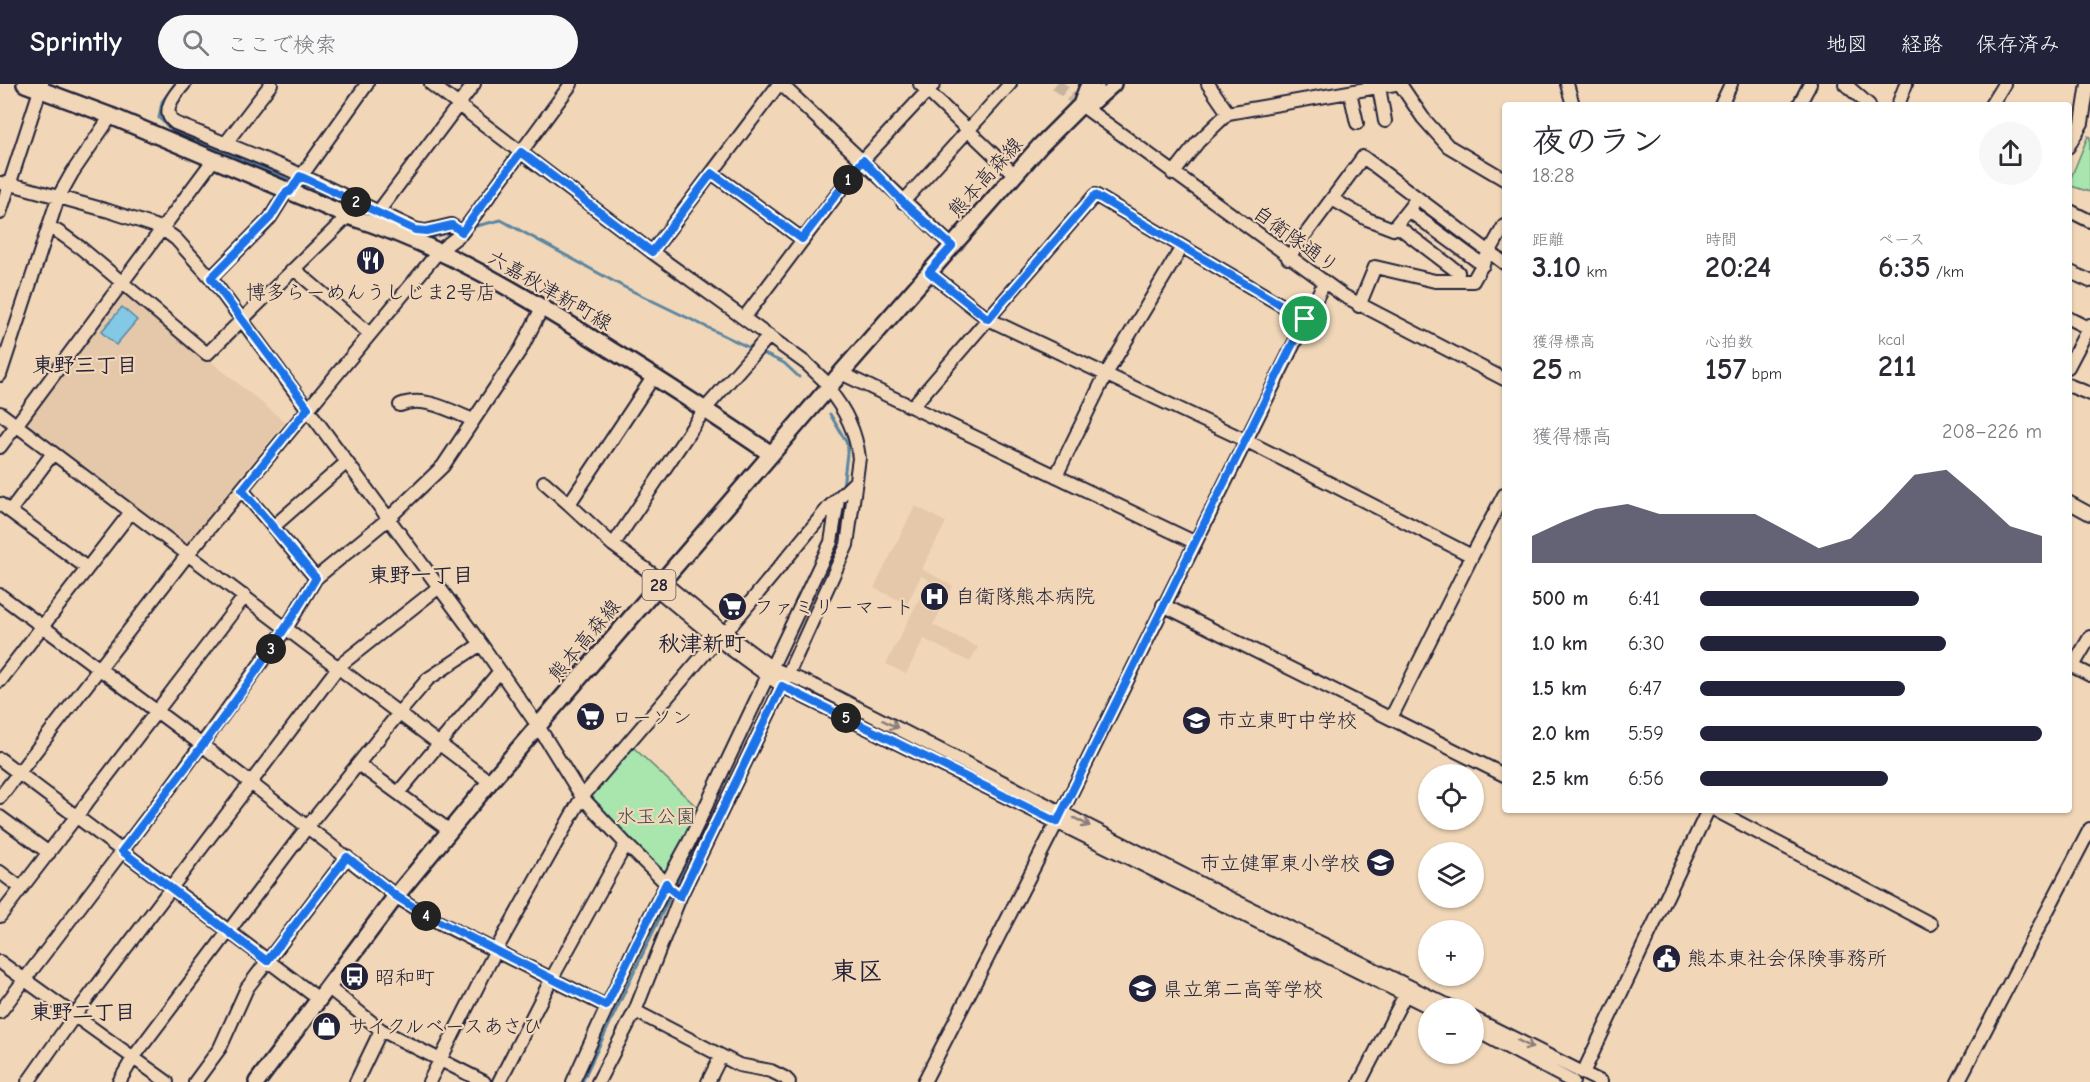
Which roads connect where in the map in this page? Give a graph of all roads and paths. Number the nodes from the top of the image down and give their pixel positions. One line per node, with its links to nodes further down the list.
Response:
1 (184, 84): 38 (street)
2 (271, 84): 38 (street)
3 (367, 84): 47 (street)
4 (431, 84): 30 (street)
5 (474, 84): 30 (street)
6 (571, 84): 39 (street)
7 (780, 84): 41 (street); 42 (street)
8 (1010, 84): 36 (street)
9 (1092, 84): 31 (main road, 熊本高森線 / 28)
10 (1113, 84): 31 (main road, 熊本高森線 / 28)
11 (1208, 84): 32 (street)
12 (1398, 84): 22 (street); 45 (street)
13 (1567, 84): 24 (street)
14 (1731, 84): 25 (street)
15 (1810, 84): 26 (street)
16 (1845, 84): 27 (street)
17 (1906, 84): 28 (street)
18 (2004, 84): 29 (street)
19 (2088, 84): 37 (street)
20 (35, 86): 33 (main road, 六嘉秋津新町線); 46 (street)
21 (927, 86): 36 (street); 41 (street)
22 (1379, 87): 23 (street); 34 (street)
23 (1350, 92): 32 (street); 35 (street)
24 (1574, 102)
25 (1722, 102)
26 (1801, 102)
27 (1866, 102)
28 (1899, 102)
29 (1993, 102)
30 (459, 105): 39 (street); 53 (street)
31 (1081, 105): 43 (street, 自衛隊通り); 44 (main road, 熊本高森線 / 28)
32 (1228, 113): 43 (street)
33 (111, 117): 40 (main road, 六嘉秋津新町線); 48 (street)
34 (1385, 121)
35 (1357, 123)
36 (968, 130): 44 (street); 51 (street)
37 (2072, 140)
38 (225, 144): 47 (street)
39 (521, 152): 62 (street); 67 (street)
40 (214, 159): 47 (main road, 六嘉秋津新町線); 60 (street)
41 (863, 160): 51 (street); 63 (street)
42 (712, 173): 63 (street); 67 (street)
43 (1173, 174): 69 (street, 自衛隊通り)
44 (1015, 175): 64 (main road, 熊本高森線 / 28)
45 (1502, 178)
46 (5, 183): 48 (street); 55 (street)
47 (294, 185): 53 (street); 56 (main road, 六嘉秋津新町線); 75 (street)
48 (58, 198): 59 (street); 60 (street)
49 (1417, 198): 50 (street); 52 (street); 68 (street)
50 (1332, 199): 58 (street); 69 (street)
51 (903, 202): 64 (street)
52 (1408, 210): 58 (street); 71 (street)
53 (378, 212): 62 (street)
54 (2072, 212): 57 (street)
55 (0, 213)
56 (348, 216): 66 (main road, 六嘉秋津新町線); 72 (street)
57 (2090, 221)
58 (1396, 225): 76 (street)
59 (49, 227): 78 (street); 92 (street)
60 (161, 228): 75 (street); 78 (street)
61 (1502, 230): 68 (street)
62 (462, 232): 66 (street)
63 (802, 239): 82 (street)
64 (952, 246): 73 (main road, 熊本高森線 / 28)
65 (1182, 247): 84 (street); 85 (street); 93 (street)
66 (439, 251): 80 (main road, 六嘉秋津新町線); 88 (street)
67 (652, 252): 82 (street)
68 (1490, 252): 70 (street); 71 (street)
69 (1288, 258): 79 (street, 自衛隊通り)
70 (1502, 261)
71 (1483, 265): 76 (street)
72 (294, 268): 83 (street); 88 (street)
73 (929, 272): 84 (street); 91 (main road, 熊本高森線 / 28)
74 (2072, 273): 77 (street)
75 (211, 278): 83 (street)
76 (1457, 281): 81 (street)
77 (2090, 281)
78 (120, 282): 83 (street); 105 (street)
79 (1324, 283): 81 (street, 自衛隊通り); 85 (street)
80 (543, 306): 94 (main road, 六嘉秋津新町線); 104 (street)
81 (1359, 306): 95 (street, 自衛隊通り)
82 (744, 318): 89 (street)
83 (242, 319): 101 (street)
84 (988, 319): 93 (street); 100 (street)
85 (1305, 319): 106 (street)
86 (2072, 320): 87 (street)
87 (2089, 326): 90 (street)
88 (370, 334): 101 (street)
89 (769, 336): 97 (street); 102 (street)
90 (2072, 359)
91 (841, 373): 97 (main road, 熊本高森線 / 28); 100 (street)
92 (0, 375)
93 (1106, 375): 106 (street); 111 (street)
94 (654, 376): 102 (main road, 六嘉秋津新町線); 117 (street)
95 (1502, 378)
96 (2072, 387): 98 (street)
97 (829, 388): 109 (main road, 熊本高森線 / 28); 113 (street)
98 (2090, 394)
99 (400, 405): 104 (street)
100 (912, 407): 111 (street)
101 (308, 408): 110 (street); 114 (street)
102 (705, 409): 109 (main road, 六嘉秋津新町線); 125 (street)
103 (0, 413): 105 (street)
104 (473, 420): 122 (street)
105 (16, 426): 107 (street); 108 (street)
106 (1245, 440): 124 (street); 127 (street)
107 (0, 447)
108 (53, 453): 119 (street); 120 (street)
109 (771, 454): 130 (main road, 熊本高森線 / 28)
110 (347, 462): 122 (street); 123 (street)
111 (1056, 476): 124 (street)
112 (544, 482): 117 (street)
113 (853, 484): 115 (street); 146 (street)
114 (242, 490): 123 (street); 126 (street)
115 (838, 499): 137 (street); 146 (street)
116 (1502, 499): 127 (street)
117 (569, 504): 125 (street)
118 (2072, 504): 121 (street)
119 (5, 508): 128 (street)
120 (131, 512): 126 (street); 128 (street)
121 (2090, 514)
122 (388, 519): 129 (street); 131 (street)
123 (273, 527): 129 (street)
124 (1194, 542): 134 (street)
125 (613, 545): 130 (street)
126 (188, 554): 133 (street); 143 (street)
127 (1472, 556): 150 (street)
128 (87, 568): 135 (street)
129 (316, 578): 136 (street)
130 (659, 585): 137 (street); 151 (main road, 熊本高森線 / 28)
131 (440, 587): 139 (street); 141 (street)
132 (0, 595): 135 (street)
133 (244, 596): 136 (street); 148 (street)
134 (1163, 605): 150 (street); 167 (street)
135 (43, 625): 143 (street); 147 (street)
136 (287, 627): 141 (street); 153 (street)
137 (721, 636): 146 (street); 162 (street)
138 (2090, 637): 140 (street)
139 (481, 644): 144 (street); 149 (street)
140 (2072, 664)
141 (339, 666): 149 (street); 159 (street)
142 (2072, 666): 145 (street)
143 (100, 669): 148 (street); 156 (street)
144 (500, 671): 151 (street); 152 (street)
145 (2090, 675)
146 (778, 676): 167 (street); 178 (street); 178 (street)
147 (0, 681)
148 (157, 712): 153 (street); 166 (street)
149 (399, 713): 152 (street); 155 (street)
150 (1391, 718): 157 (street)
151 (538, 726): 158 (main road, 熊本高森線 / 28); 162 (street)
152 (439, 743): 158 (street); 160 (street)
153 (202, 745): 159 (street); 172 (street)
154 (0, 759): 156 (street)
155 (358, 764): 160 (street); 168 (street)
156 (19, 773): 161 (street); 166 (street)
157 (1502, 774)
158 (490, 782): 170 (main road, 熊本高森線 / 28)
159 (250, 783): 168 (street); 177 (street)
160 (398, 793): 170 (street)
161 (0, 797)
162 (582, 797): 171 (street); 183 (street)
163 (1707, 813): 202 (street)
164 (1721, 813): 181 (street)
165 (0, 817): 173 (street)
166 (76, 817): 172 (street); 173 (street)
167 (1059, 817): 188 (street); 216 (street)
168 (308, 826): 174 (street); 182 (street)
169 (2090, 829): 219 (street)
170 (450, 831): 179 (main road, 熊本高森線 / 28)
171 (626, 844): 178 (street); 186 (street)
172 (122, 851): 177 (street); 187 (street)
173 (49, 853): 176 (street)
174 (347, 857): 179 (street); 184 (street)
175 (0, 872): 176 (street)
176 (21, 888): 180 (street)
177 (170, 888): 182 (street); 195 (street)
178 (673, 891): 192 (street); 193 (street)
179 (396, 896): 183 (street); 189 (main road, 熊本高森線 / 28)
180 (0, 916)
181 (1931, 924)
182 (228, 932): 184 (street); 200 (street)
183 (496, 950): 186 (street); 201 (street)
184 (267, 961): 189 (street); 206 (street)
185 (0, 962): 187 (street)
186 (552, 978): 192 (street); 211 (street)
187 (25, 980): 194 (street); 195 (street)
188 (1407, 990): 190 (street); 191 (street); 217 (street)
189 (324, 994): 197 (street); 207 (main road, 熊本高森線 / 28)
190 (1418, 998)
191 (1427, 998)
192 (606, 1006): 212 (street)
193 (635, 1011): 199 (street); 213 (street)
194 (0, 1012)
195 (75, 1015): 200 (street); 203 (street)
196 (1484, 1024): 202 (street, one-way to 202)
197 (381, 1030): 201 (street); 208 (street)
198 (1484, 1035): 218 (street)
199 (721, 1056): 214 (street); 215 (street)
200 (133, 1058): 204 (street); 205 (street)
201 (440, 1060): 209 (street); 210 (street)
202 (1592, 1079)
203 (28, 1082)
204 (118, 1082)
205 (167, 1082)
206 (195, 1082)
207 (257, 1082)
208 (356, 1082)
209 (429, 1082)
210 (484, 1082)
211 (499, 1082)
212 (573, 1082)
213 (598, 1082)
214 (708, 1082)
215 (789, 1082)
216 (924, 1082)
217 (1360, 1082)
218 (1573, 1082)
219 (1958, 1082)

